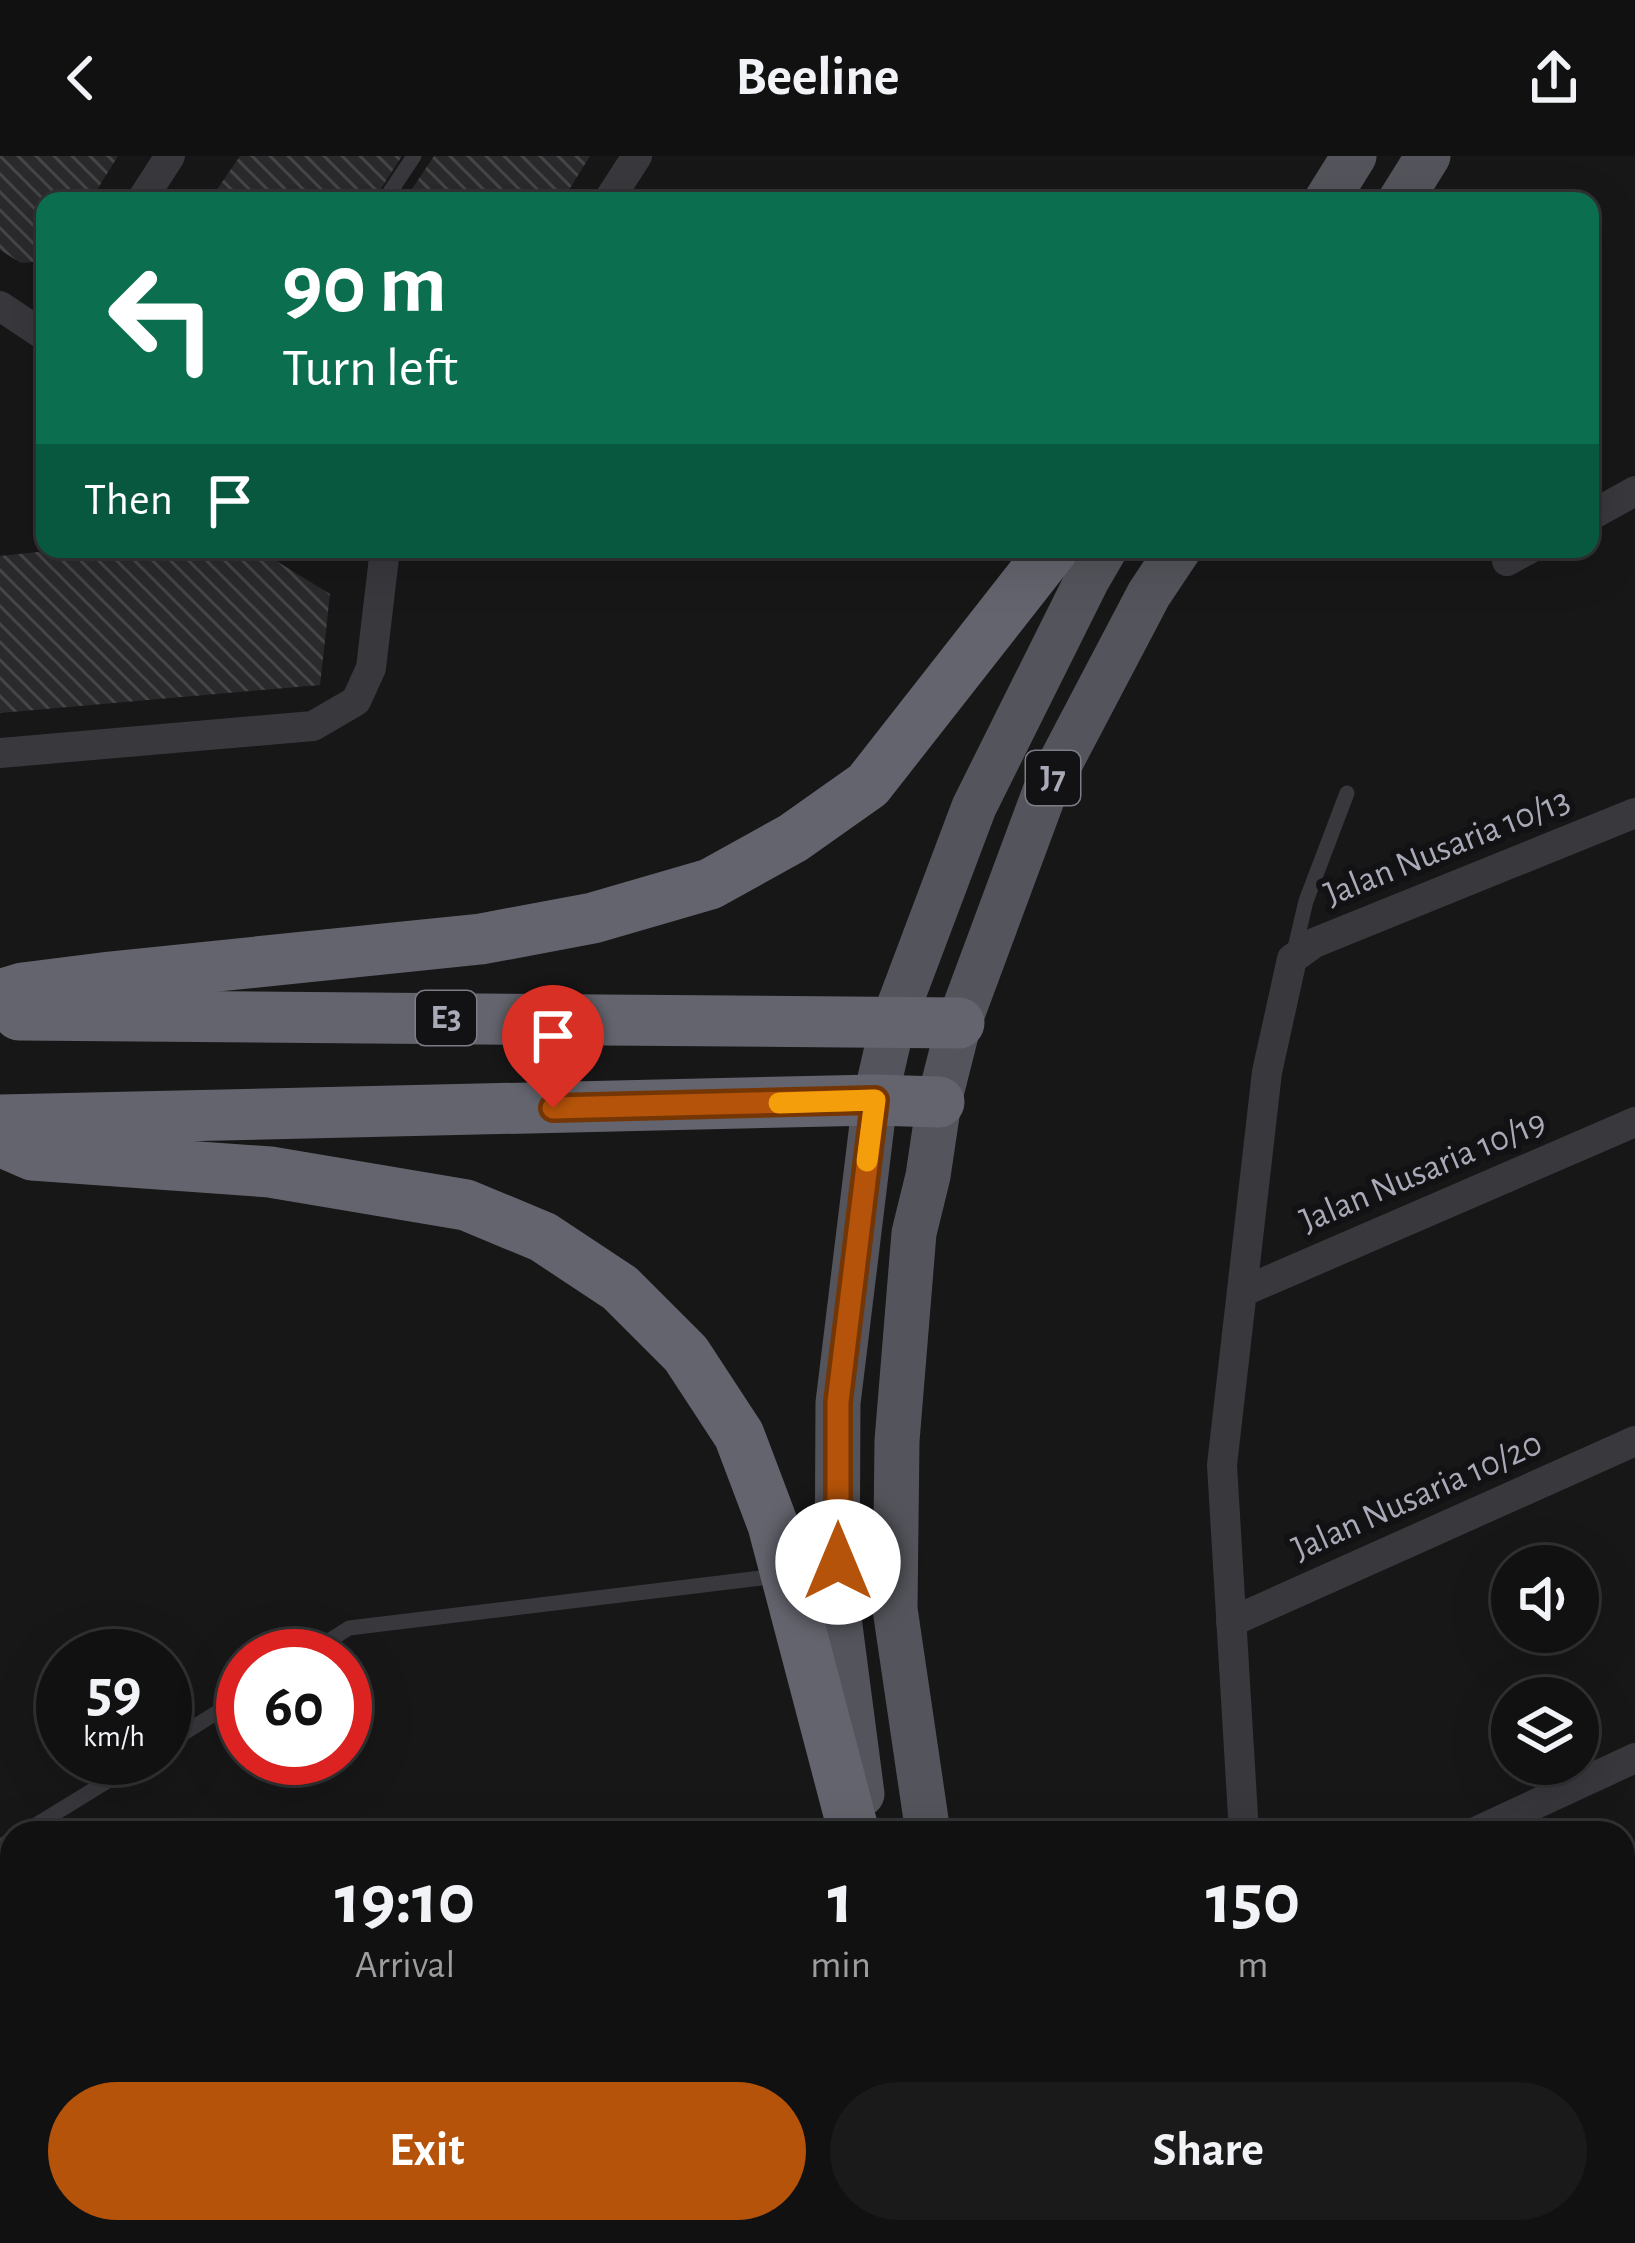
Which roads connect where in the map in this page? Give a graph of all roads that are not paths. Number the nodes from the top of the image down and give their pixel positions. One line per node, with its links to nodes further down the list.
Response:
1 (170, 156): 6 (street)
2 (414, 156): 7 (lane)
3 (637, 156): 8 (street)
4 (1354, 156): 9 (main road)
5 (1429, 156): 10 (main road)
6 (147, 192)
7 (390, 192)
8 (614, 192)
9 (1332, 192)
10 (1406, 192)
11 (0, 306): 12 (street)
12 (36, 330)
13 (1635, 491): 14 (street)
14 (1599, 511)
15 (384, 558): 19 (street)
16 (1046, 558): 23 (highway)
17 (1100, 558): 25 (main road, J7)
18 (1173, 558): 26 (main road, J7)
19 (0, 753)
20 (1347, 793): 22 (lane)
21 (1635, 813): 22 (street, Jalan Nusaria 10/13)
22 (1292, 959): 32 (street)
23 (0, 995)
24 (0, 1015): 25 (highway, E3)
25 (893, 1022): 26 (highway, E3); 27 (main road, J7)
26 (959, 1023): 28 (main road, J7)
27 (875, 1100): 28 (highway); 29 (highway); 41 (main road, J7)
28 (939, 1102): 42 (main road, J7)
29 (0, 1120)
30 (1635, 1122): 32 (street, Jalan Nusaria 10/19)
31 (0, 1141): 34 (highway)
32 (1242, 1292): 35 (street)
33 (1635, 1441): 35 (street, Jalan Nusaria 10/20)
34 (786, 1575): 36 (lane); 40 (highway)
35 (1232, 1622): 43 (street)
36 (347, 1629)
37 (1635, 1758): 44 (street)
38 (101, 1785): 39 (lane)
39 (42, 1821)
40 (851, 1821)
41 (865, 1821)
42 (926, 1821)
43 (1243, 1821)
44 (1499, 1821)

